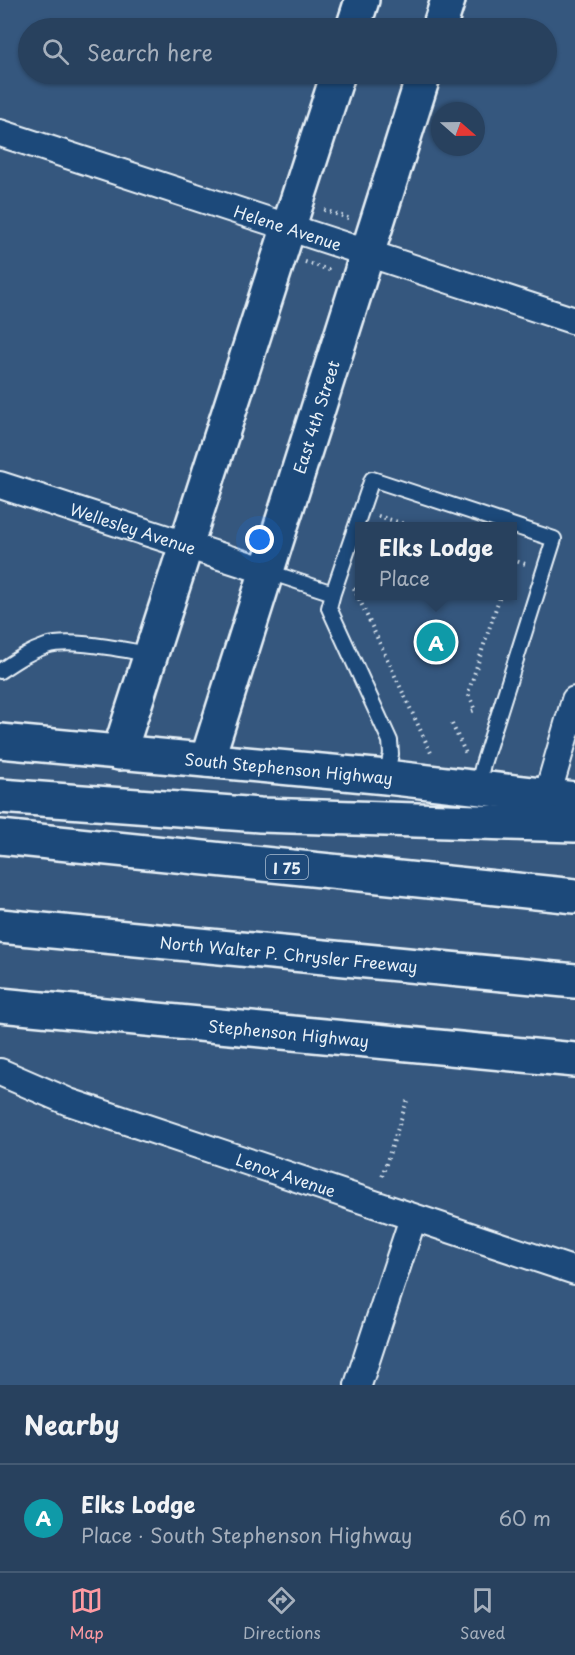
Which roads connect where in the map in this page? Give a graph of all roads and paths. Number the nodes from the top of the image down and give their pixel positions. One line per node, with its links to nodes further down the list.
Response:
1 (362, 0): 3 (main road)
2 (448, 0): 4 (main road)
3 (356, 18)
4 (442, 18)
5 (335, 84): 10 (main road)
6 (420, 84): 9 (main road, East 4th Street)
7 (0, 133): 10 (street, Helene Avenue)
8 (322, 209): 9 (path)
9 (364, 238): 10 (street, Helene Avenue); 12 (street, Helene Avenue); 21 (main road, East 4th Street)
10 (291, 243): 11 (path); 20 (main road)
11 (334, 272)
12 (575, 321)
13 (0, 485): 20 (street, Wellesley Avenue)
14 (371, 520): 16 (path)
15 (357, 522): 17 (lane)
16 (398, 522)
17 (503, 522)
18 (517, 527): 36 (lane)
19 (355, 529): 24 (lane)
20 (185, 546): 21 (street, Wellesley Avenue); 27 (main road)
21 (266, 571): 24 (lane); 35 (main road, East 4th Street)
22 (351, 583): 23 (path)
23 (355, 591)
24 (333, 593): 37 (lane)
25 (359, 600): 34 (path)
26 (499, 600): 30 (path)
27 (149, 654): 28 (lane); 33 (main road)
28 (0, 671)
29 (575, 700): 39 (street)
30 (472, 711)
31 (452, 724): 36 (path)
32 (0, 741): 33 (main road, South Stephenson Highway)
33 (119, 753): 35 (main road, South Stephenson Highway)
34 (434, 758)
35 (207, 760): 37 (main road, South Stephenson Highway)
36 (473, 776): 37 (main road, South Stephenson Highway); 39 (main road, South Stephenson Highway)
37 (386, 777)
38 (0, 796): 40 (main road)
39 (561, 797)
40 (575, 825)
41 (0, 837): 42 (main road, I 75)
42 (575, 896)
43 (0, 926): 44 (main road, North Walter P. Chrysler Freeway)
44 (575, 981)
45 (0, 1005): 46 (main road, Stephenson Highway)
46 (575, 1060)
47 (0, 1072): 50 (street, Lenox Avenue)
48 (407, 1101): 49 (path)
49 (382, 1176)
50 (413, 1218): 51 (street, Lenox Avenue); 52 (street)
51 (575, 1271)
52 (358, 1385)

